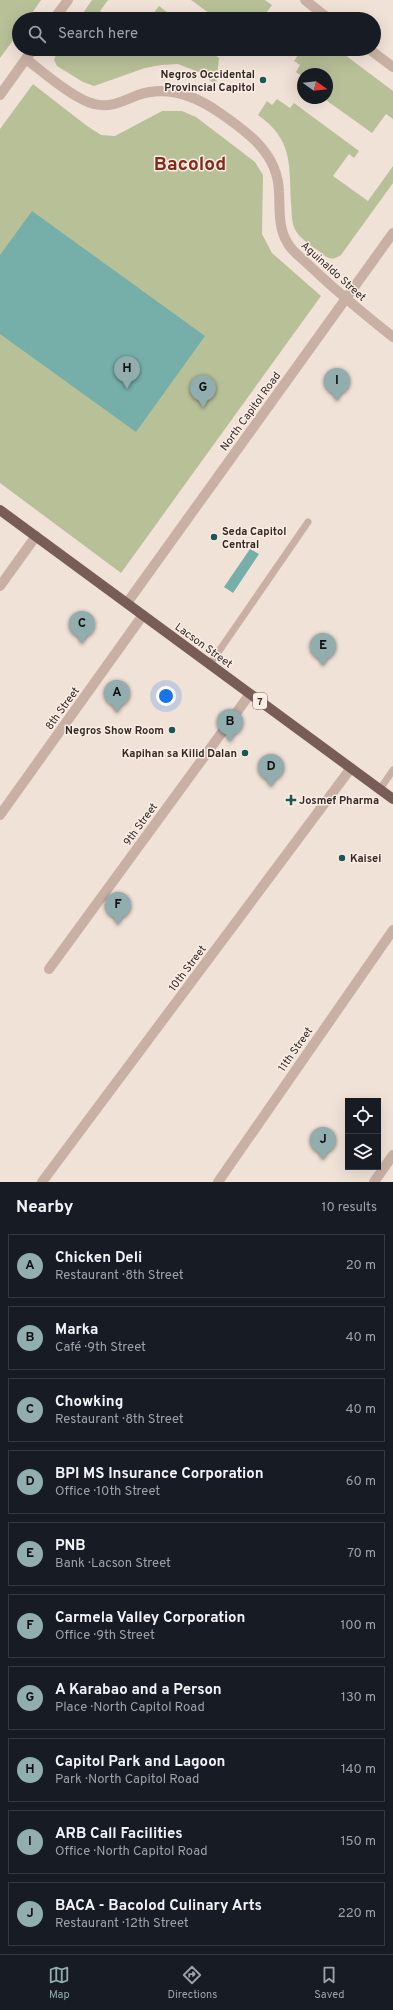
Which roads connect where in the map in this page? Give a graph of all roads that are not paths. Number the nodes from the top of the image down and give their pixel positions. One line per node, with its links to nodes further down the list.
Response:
1 (68, 0): 3 (street)
2 (305, 0): 4 (street)
3 (59, 12)
4 (320, 12)
5 (28, 56): 7 (street)
6 (378, 56): 8 (street)
7 (26, 59): 9 (street); 11 (street, Aguinaldo Street)
8 (393, 67)
9 (0, 95)
10 (393, 233): 11 (street, North Capitol Road)
11 (346, 300): 12 (street, Aguinaldo Street); 17 (street, North Capitol Road)
12 (393, 337)
13 (0, 510): 15 (main road, Lacson Street / 7)
14 (308, 522): 19 (lane)
15 (36, 536): 16 (street); 17 (main road, Lacson Street / 7)
16 (0, 586)
17 (127, 603): 18 (main road, Lacson Street / 7)
18 (144, 615): 19 (main road, Lacson Street / 7); 25 (street, 8th Street)
19 (210, 664): 20 (main road, Lacson Street / 7)
20 (250, 694): 21 (main road, Lacson Street / 7); 27 (street, 9th Street)
21 (351, 768): 23 (main road, Lacson Street / 7); 29 (street, 10th Street)
22 (393, 770): 23 (lane)
23 (380, 789): 24 (main road, Lacson Street / 7)
24 (393, 799)
25 (0, 815)
26 (393, 930): 30 (street, 11th Street)
27 (49, 969)
28 (393, 1155): 31 (street)
29 (42, 1182)
30 (218, 1182)
31 (374, 1182)

